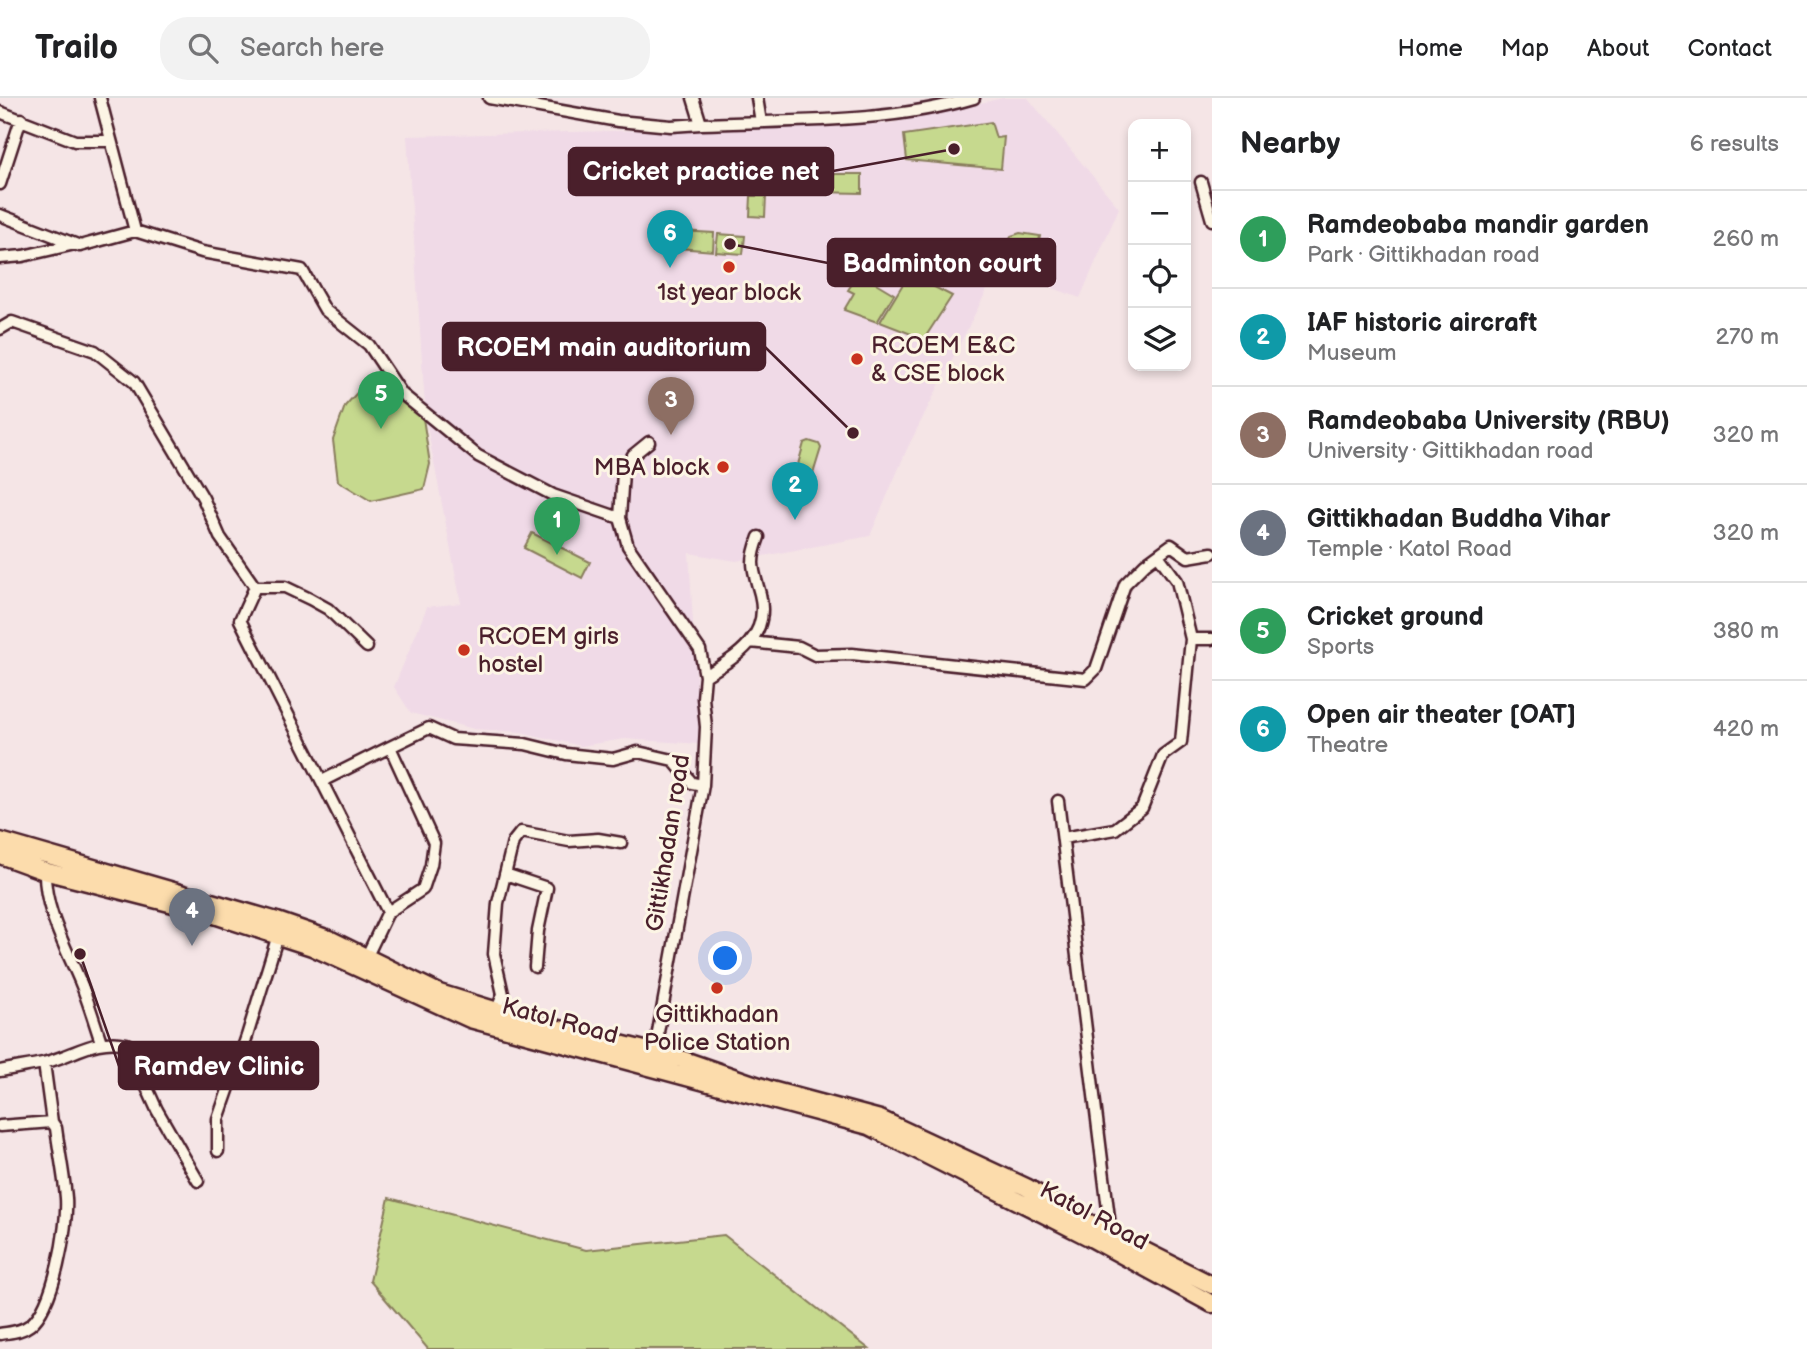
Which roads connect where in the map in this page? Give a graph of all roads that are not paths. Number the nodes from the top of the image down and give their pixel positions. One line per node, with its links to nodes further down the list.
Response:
1 (100, 98): 10 (street)
2 (489, 98): 9 (street)
3 (693, 98): 9 (street)
4 (757, 98): 8 (street)
5 (974, 98): 8 (street)
6 (0, 112): 7 (street)
7 (21, 119): 10 (street); 12 (street)
8 (761, 121): 9 (street)
9 (701, 124)
10 (111, 141): 15 (street)
11 (1201, 182): 14 (street)
12 (0, 184)
13 (0, 215): 16 (street)
14 (1212, 220)
15 (135, 231): 16 (street); 20 (street)
16 (75, 244): 17 (street)
17 (0, 258)
18 (0, 329): 24 (street)
19 (649, 442): 20 (street, Gittikhadan road)
20 (620, 518): 29 (street, Gittikhadan road)
21 (759, 537): 27 (street)
22 (1212, 553): 23 (street)
23 (1158, 555): 25 (street); 27 (street)
24 (255, 587): 28 (street); 31 (street)
25 (1191, 639): 26 (street); 34 (street)
26 (1212, 639)
27 (750, 642): 29 (street)
28 (367, 646)
29 (705, 676): 32 (street, Gittikhadan road)
30 (390, 747): 31 (street); 32 (street); 41 (street)
31 (322, 781): 41 (street)
32 (703, 785): 50 (street, Gittikhadan road)
33 (1058, 801): 34 (street)
34 (1063, 838): 56 (street)
35 (0, 841): 37 (main road, Katol Road)
36 (621, 843): 40 (street)
37 (47, 854): 39 (street); 43 (main road, Katol Road)
38 (0, 855): 39 (main road, Katol Road)
39 (44, 871): 42 (main road, Katol Road); 46 (street)
40 (505, 874): 44 (street); 45 (street)
41 (388, 912): 43 (street)
42 (278, 935): 43 (main road, Katol Road); 54 (street)
43 (363, 963): 45 (main road, Katol Road); 50 (main road, Katol Road)
44 (535, 967)
45 (497, 1010): 50 (main road, Katol Road)
46 (102, 1042): 47 (street); 49 (street)
47 (129, 1050): 48 (street); 55 (street)
48 (172, 1052)
49 (44, 1063): 51 (street); 52 (street)
50 (662, 1064): 56 (main road, Katol Road); 58 (main road, Katol Road)
51 (0, 1071)
52 (52, 1122): 53 (street); 59 (street)
53 (0, 1126)
54 (218, 1151)
55 (198, 1181)
56 (1111, 1234): 57 (main road, Katol Road)
57 (1212, 1285)
58 (1212, 1304)
59 (0, 1334)

